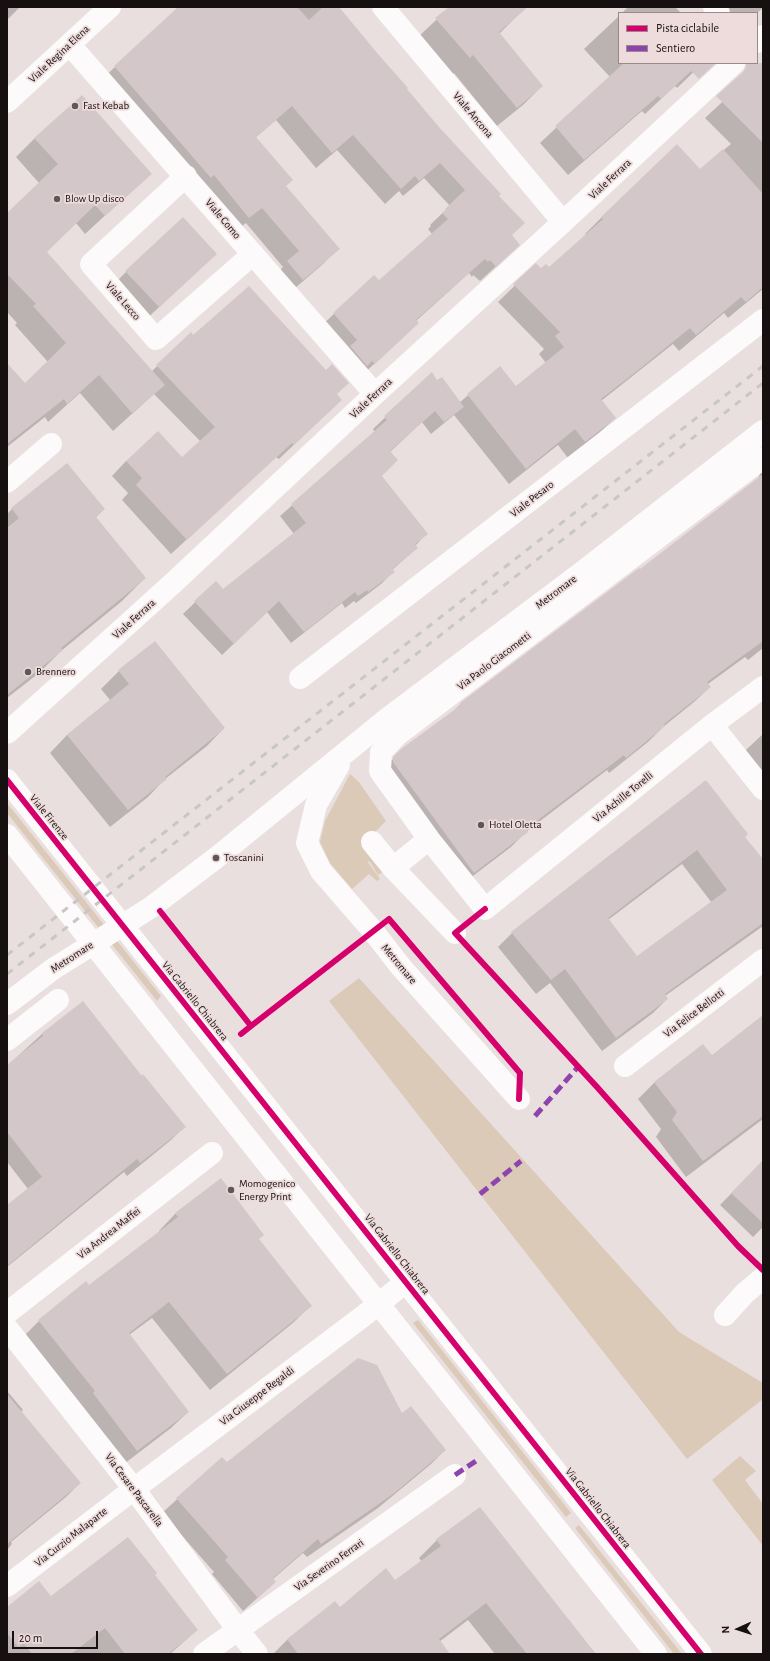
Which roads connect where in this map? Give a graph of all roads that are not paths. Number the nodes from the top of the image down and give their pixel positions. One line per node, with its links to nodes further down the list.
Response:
1 (110, 7): 3 (street, Viale Regina Elena)
2 (383, 7): 7 (street, Viale Ancona)
3 (70, 45): 5 (street, Viale Regina Elena); 6 (street, Viale Como)
4 (733, 64): 7 (street, Viale Ferrara)
5 (7, 102)
6 (186, 176): 8 (street, Viale Como); 8 (street, Viale Lecco)
7 (563, 222): 10 (street, Viale Ferrara)
8 (253, 254): 10 (street, Viale Como)
9 (763, 320): 15 (street, Viale Pesaro)
10 (375, 394): 18 (street, Viale Ferrara)
11 (763, 432): 19 (street, Metromare)
12 (51, 444): 14 (street)
13 (763, 458): 23 (street, Via Paolo Giacometti)
14 (7, 482)
15 (300, 678)
16 (763, 687): 17 (street, Via Achille Torelli)
17 (712, 725): 21 (street); 27 (street, Via Achille Torelli)
18 (7, 732)
19 (347, 752): 31 (street, Metromare); 34 (street, Metromare)
20 (7, 780): 25 (street, Viale Firenze)
21 (763, 789)
22 (7, 835): 38 (street)
23 (429, 839): 26 (street); 27 (street, Via Paolo Giacometti)
24 (372, 842): 26 (street)
25 (76, 867): 37 (street, Via Gabriello Chiabrera)
26 (393, 868): 28 (street)
27 (485, 909)
28 (455, 933)
29 (763, 960): 33 (street, Via Felice Bellotti)
30 (58, 1000): 32 (street)
31 (7, 1004)
32 (7, 1040)
33 (625, 1066)
34 (520, 1099)
35 (212, 1153): 39 (street, Via Andrea Maffei)
36 (763, 1278): 40 (street)
37 (406, 1282): 38 (street, Via Giuseppe Regaldi); 49 (street, Via Gabriello Chiabrera)
38 (379, 1304): 43 (street, Via Giuseppe Regaldi); 48 (street)
39 (7, 1313)
40 (725, 1315)
41 (7, 1328): 43 (street, Via Cesare Pascarella)
42 (455, 1475): 45 (street, Via Severino Ferrari)
43 (134, 1489): 44 (street, Via Curzio Malaparte); 45 (street, Via Cesare Pascarella)
44 (7, 1586)
45 (238, 1630): 46 (street, Via Severino Ferrari); 47 (street, Via Cesare Pascarella)
46 (204, 1654)
47 (257, 1654)
48 (656, 1654)
49 (701, 1654)

